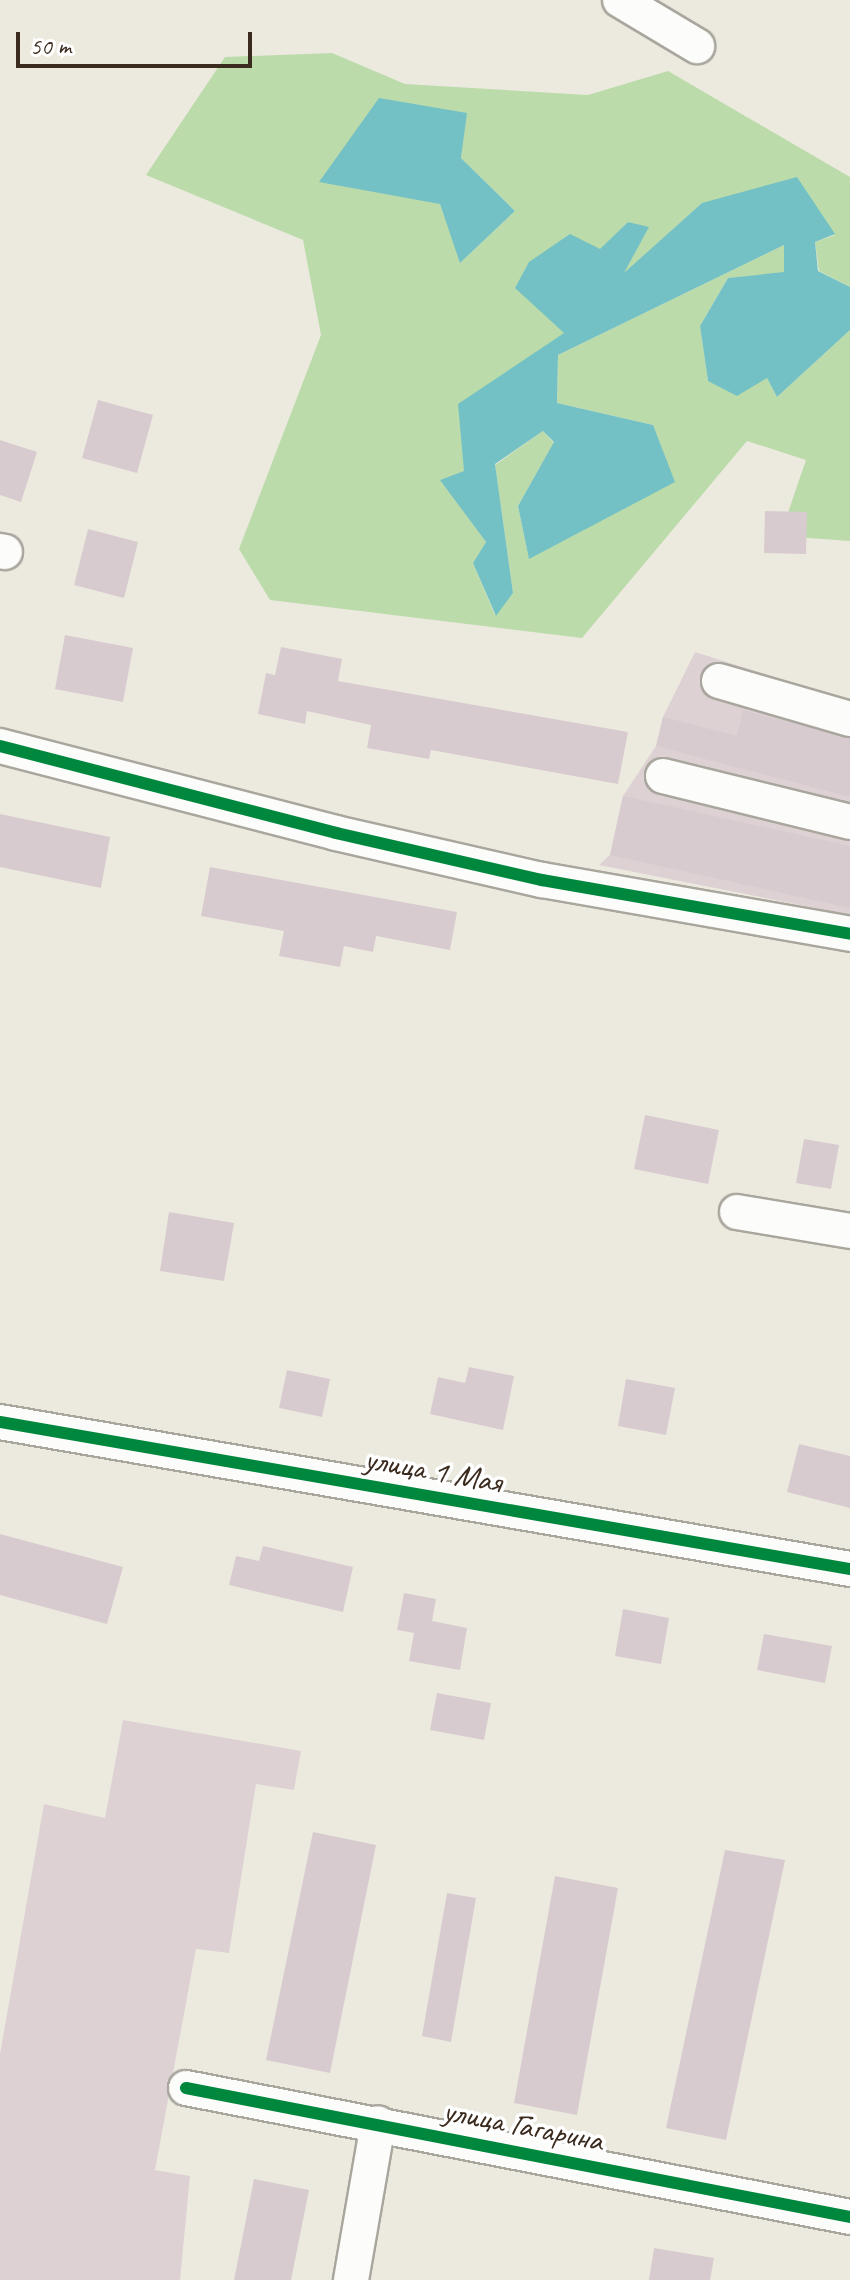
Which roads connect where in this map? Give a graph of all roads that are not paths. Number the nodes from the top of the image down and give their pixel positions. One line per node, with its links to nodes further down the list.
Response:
1 (620, 0): 2 (street)
2 (697, 46)
3 (719, 681): 4 (street)
4 (850, 719)
5 (0, 746): 8 (street)
6 (663, 776): 7 (street)
7 (850, 822)
8 (850, 934)
9 (737, 1212): 10 (street)
10 (850, 1231)
11 (4, 1423): 12 (street, улица 1 Мая)
12 (850, 1569)
13 (186, 2088): 14 (street, улица Гагарина)
14 (378, 2123): 15 (street, улица Гагарина); 16 (street)
15 (850, 2217)
16 (351, 2280)

